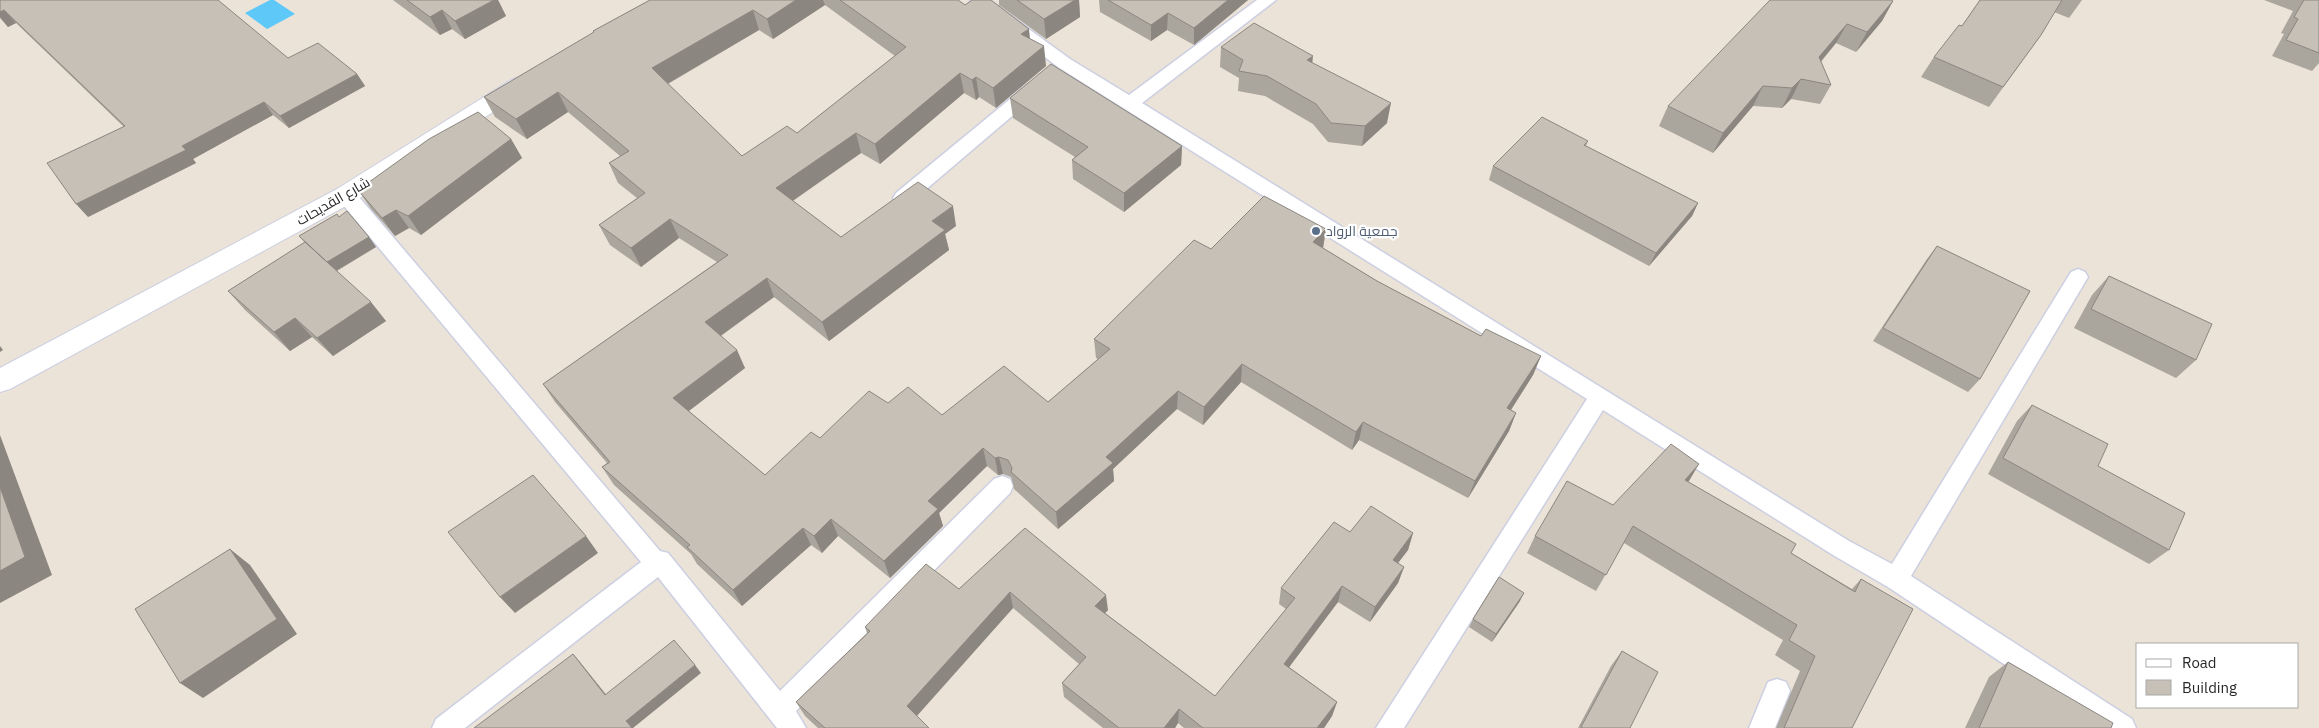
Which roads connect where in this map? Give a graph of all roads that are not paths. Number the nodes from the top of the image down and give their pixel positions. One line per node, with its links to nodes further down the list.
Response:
1 (978, 0): 3 (lane)
2 (1268, 0): 5 (lane)
3 (1064, 63): 5 (lane); 7 (lane)
4 (537, 74): 6 (street, شارع القديحات)
5 (1129, 104): 10 (lane)
6 (346, 195): 9 (street, شارع القديحات); 12 (lane)
7 (903, 198)
8 (2078, 277): 13 (lane)
9 (0, 381)
10 (1600, 397): 13 (lane); 17 (lane)
11 (1002, 486): 15 (lane)
12 (660, 561): 15 (lane); 16 (lane)
13 (1896, 579): 19 (lane)
14 (1777, 691): 18 (lane)
15 (786, 719)
16 (445, 728)
17 (1388, 728)
18 (1762, 728)
19 (2123, 728)

